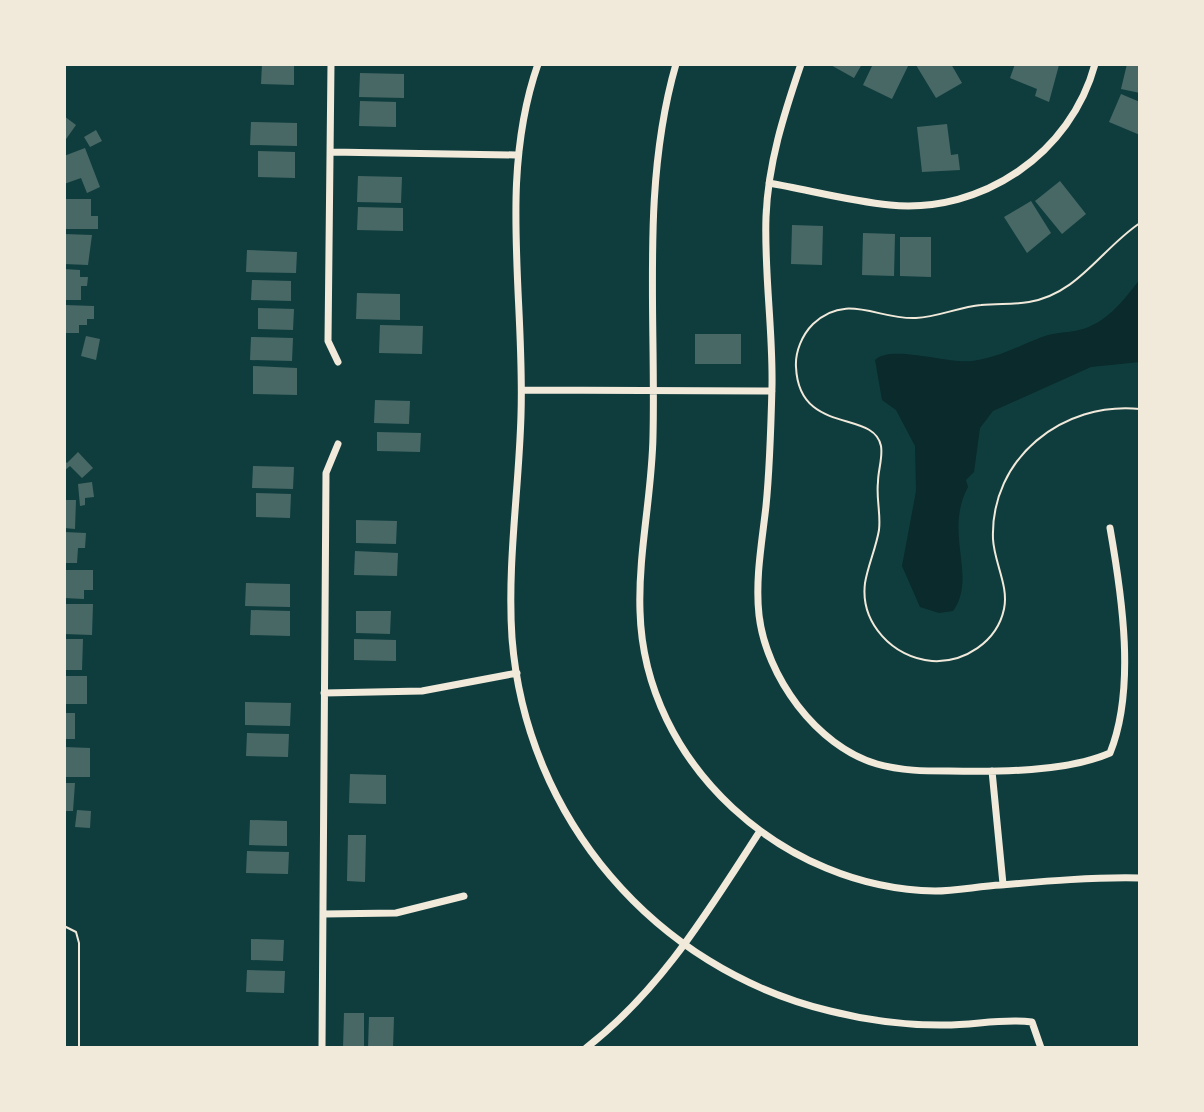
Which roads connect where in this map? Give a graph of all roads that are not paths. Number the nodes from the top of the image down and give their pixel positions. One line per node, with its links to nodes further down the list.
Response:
1 (331, 64): 6 (street)
2 (538, 64): 7 (street)
3 (676, 64): 11 (street)
4 (801, 64): 8 (street)
5 (1095, 64): 8 (street)
6 (330, 152): 7 (street); 9 (street)
7 (516, 155): 10 (street)
8 (769, 183): 12 (street)
9 (338, 362)
10 (522, 390): 11 (street); 15 (street)
11 (653, 391): 12 (street); 18 (street)
12 (772, 391): 17 (street)
13 (338, 444): 16 (street)
14 (1110, 528): 17 (street)
15 (517, 673): 16 (street); 23 (street)
16 (324, 693): 22 (street)
17 (992, 771): 20 (street)
18 (760, 831): 20 (street); 23 (street)
19 (1140, 878): 20 (street)
20 (1003, 884)
21 (464, 896): 22 (street)
22 (324, 914): 24 (street)
23 (687, 943): 25 (street); 26 (street)
24 (322, 1048)
25 (586, 1048)
26 (1041, 1048)

